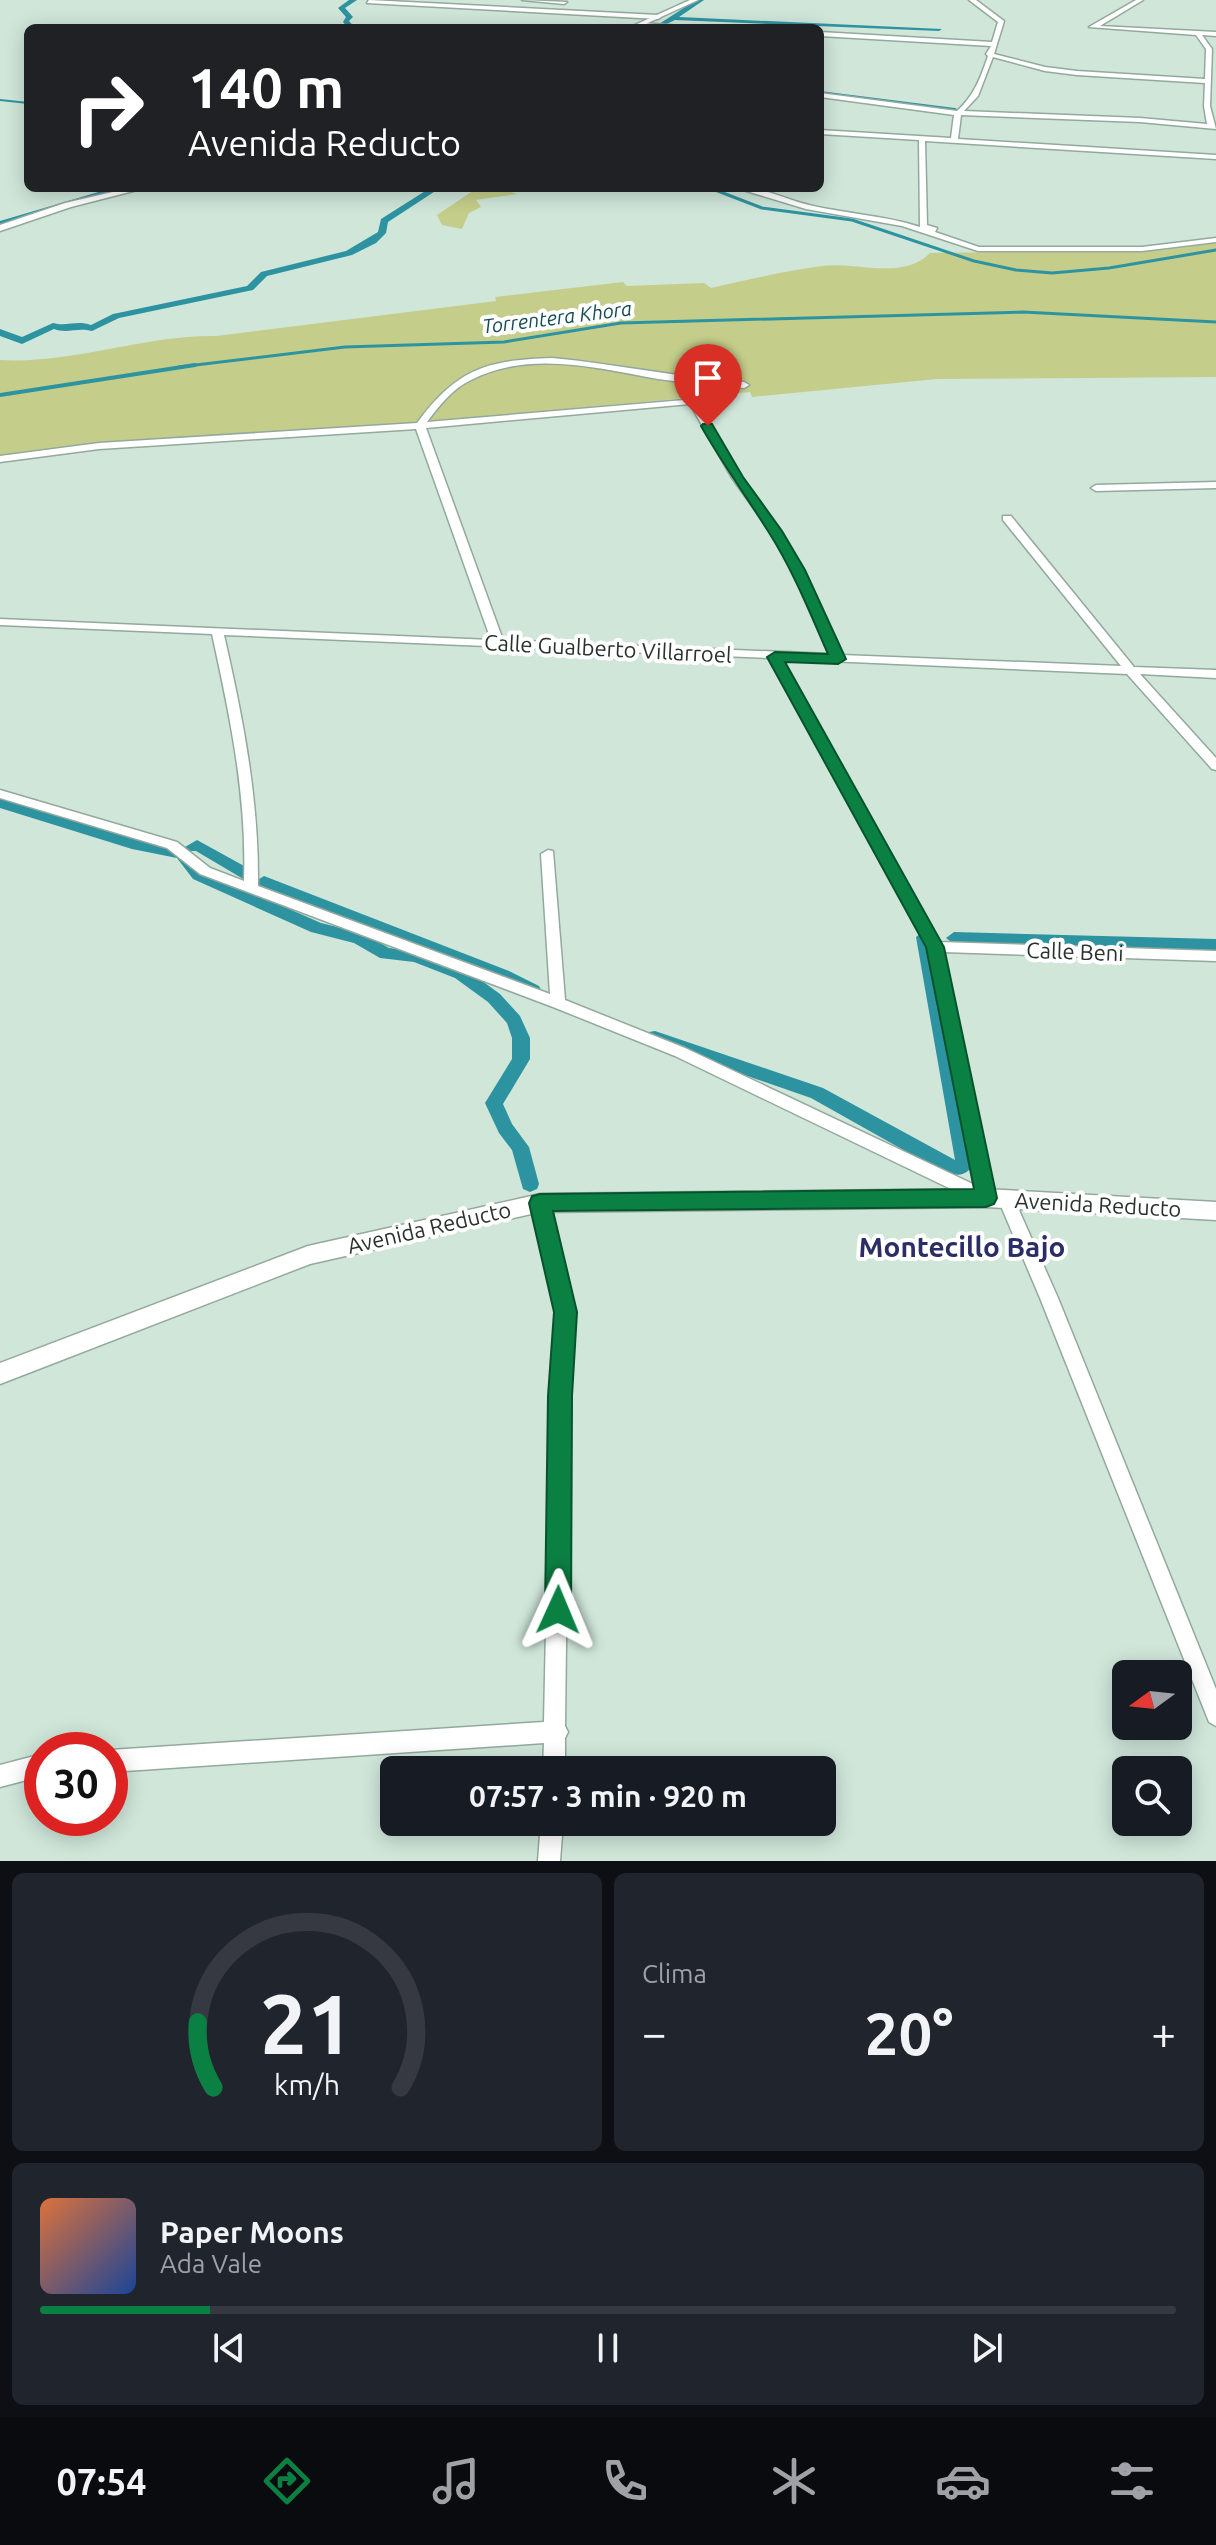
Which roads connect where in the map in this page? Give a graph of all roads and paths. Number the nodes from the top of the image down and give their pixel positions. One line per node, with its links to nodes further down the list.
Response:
1 (427, 0): 8 (street)
2 (525, 0): 6 (street)
3 (695, 0): 10 (street)
4 (972, 0): 15 (street)
5 (1140, 0): 12 (street)
6 (564, 1): 9 (street)
7 (369, 2): 8 (street)
8 (421, 5): 9 (street)
9 (565, 12): 10 (street)
10 (658, 17): 11 (street)
11 (640, 24)
12 (1197, 32): 14 (street); 17 (street)
13 (824, 34): 15 (street)
14 (1216, 34)
15 (992, 44): 16 (street)
16 (989, 54): 17 (street); 19 (street)
17 (1209, 81): 20 (street)
18 (824, 96): 19 (street)
19 (958, 113): 20 (street); 23 (street)
20 (1213, 127)
21 (824, 132): 22 (street)
22 (922, 138): 23 (street); 29 (street)
23 (954, 139): 24 (street)
24 (1216, 157)
25 (124, 192): 27 (street)
26 (759, 192): 29 (street)
27 (0, 228)
28 (1216, 240): 29 (street)
29 (994, 250)
30 (744, 385): 31 (street)
31 (420, 426): 32 (street); 38 (street); 40 (street)
32 (0, 459)
33 (1216, 485): 34 (street)
34 (1096, 488)
35 (1007, 518): 41 (street)
36 (0, 622): 37 (street, Calle Gualberto Villarroel)
37 (217, 630): 38 (street, Calle Gualberto Villarroel); 46 (street)
38 (498, 642): 39 (street, Calle Gualberto Villarroel)
39 (775, 657): 40 (street, Calle Gualberto Villarroel); 47 (street)
40 (838, 659): 41 (street, Calle Gualberto Villarroel)
41 (1129, 669): 42 (street, Calle Gualberto Villarroel); 43 (street)
42 (1216, 674)
43 (1216, 766)
44 (0, 794): 46 (street)
45 (548, 854): 49 (street)
46 (251, 888): 49 (street)
47 (935, 947): 48 (street, Calle Beni); 50 (street)
48 (1216, 956)
49 (558, 1003): 50 (street)
50 (996, 1199): 51 (main road, Avenida Reducto); 52 (main road, Avenida Reducto); 54 (street)
51 (540, 1203): 53 (main road, Avenida Reducto); 55 (street)
52 (1216, 1211)
53 (0, 1374)
54 (1216, 1715)
55 (557, 1732): 56 (street); 57 (street)
56 (555, 1756)
57 (128, 1760)
58 (24, 1770): 59 (street)
59 (0, 1776)
60 (551, 1836): 61 (street)
61 (549, 1861)

